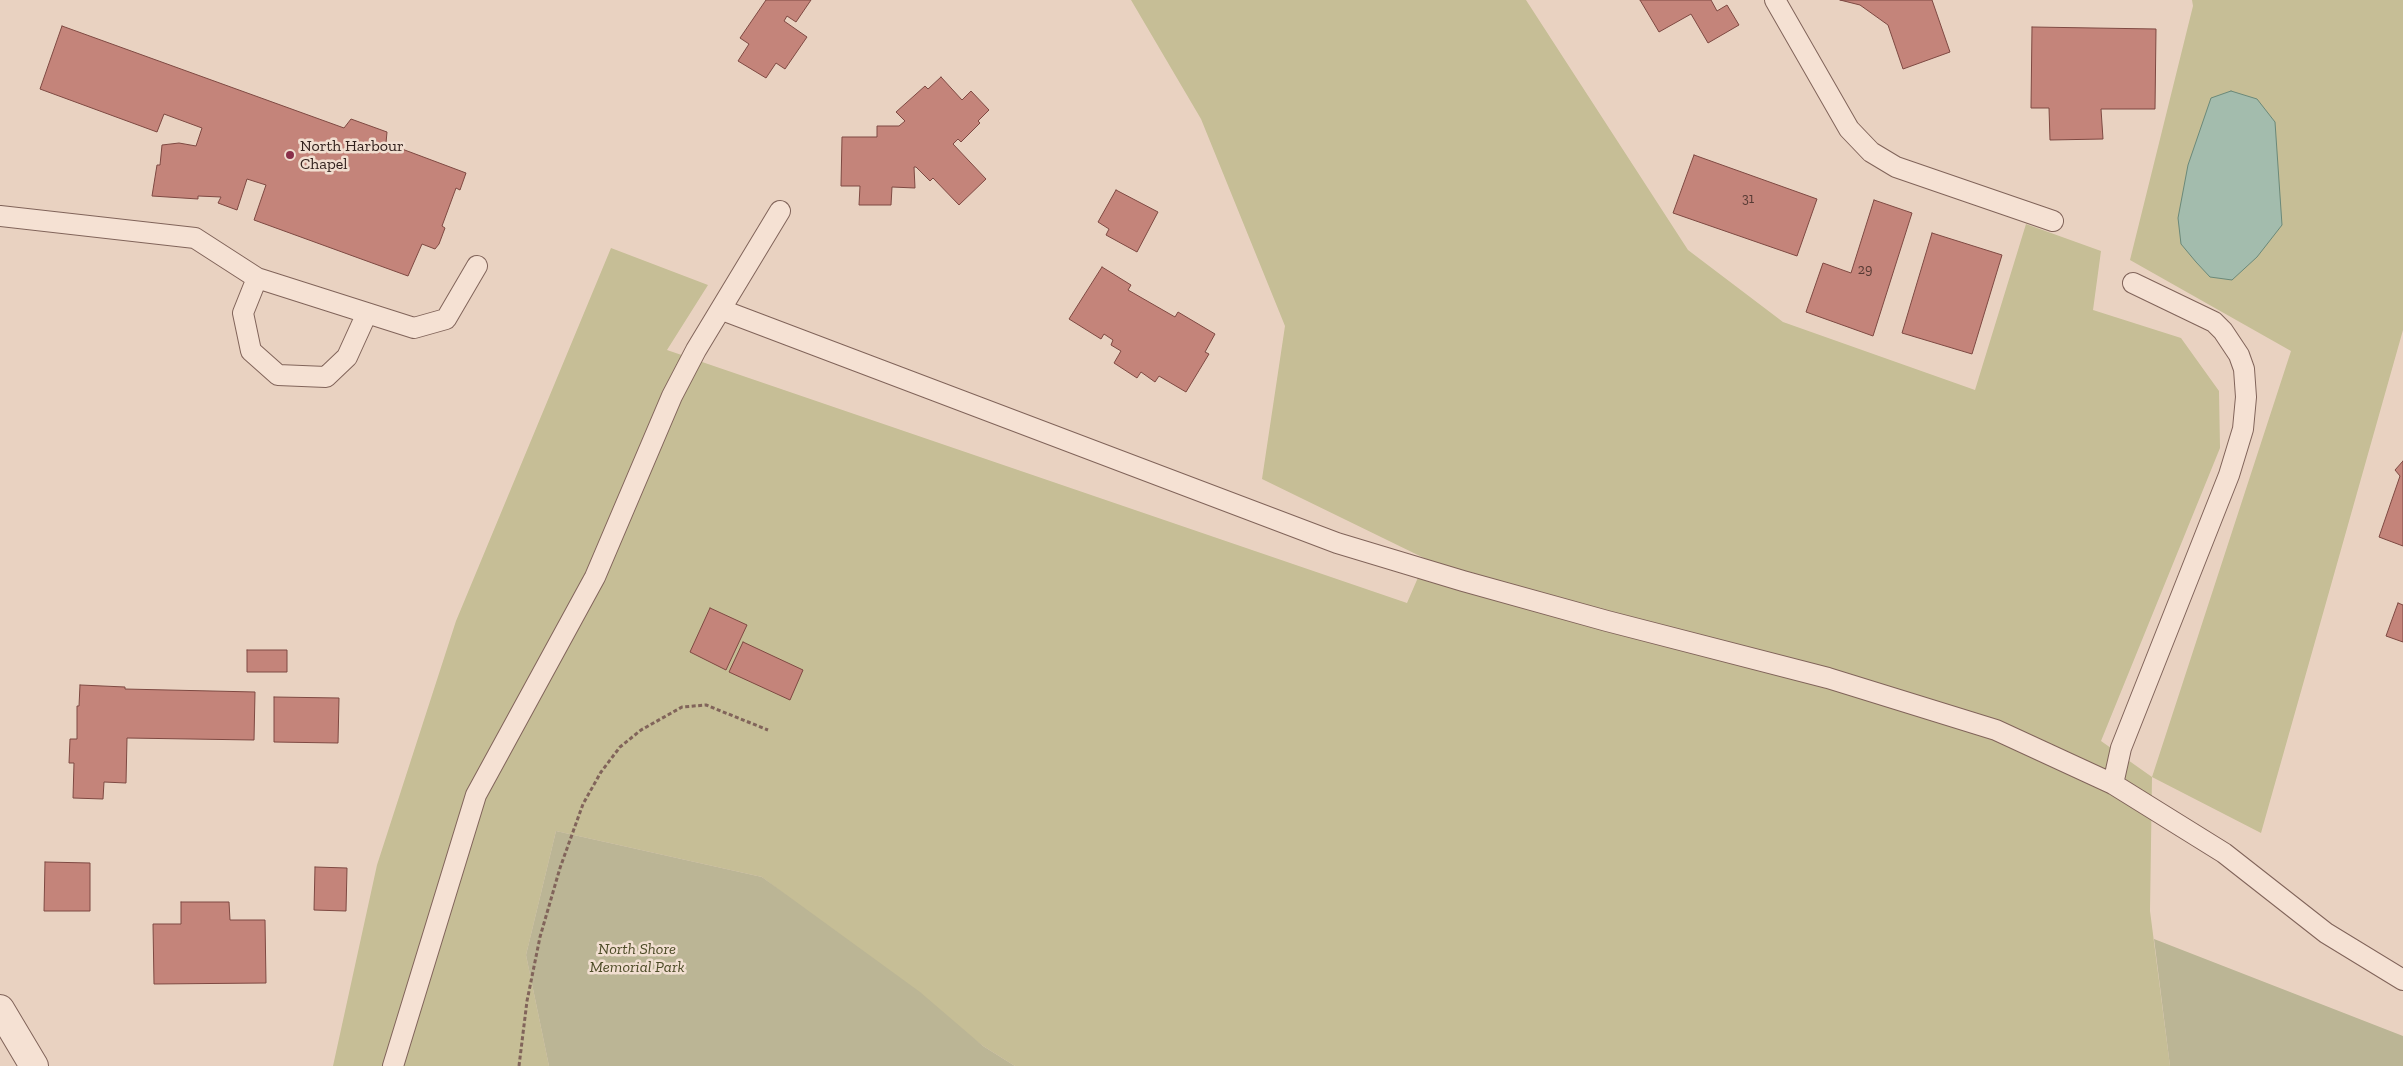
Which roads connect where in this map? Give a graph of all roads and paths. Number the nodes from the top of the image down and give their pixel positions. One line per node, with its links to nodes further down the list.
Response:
1 (1775, 0): 4 (lane)
2 (780, 211): 8 (lane)
3 (0, 216): 6 (lane)
4 (2053, 221)
5 (477, 266): 9 (lane)
6 (257, 278): 9 (lane); 9 (lane)
7 (2133, 283): 11 (lane)
8 (722, 310): 11 (lane); 15 (lane)
9 (367, 313)
10 (768, 730): 16 (path)
11 (2113, 784): 12 (lane)
12 (2403, 980)
13 (0, 1009): 14 (street)
14 (34, 1066)
15 (393, 1066)
16 (519, 1066)

